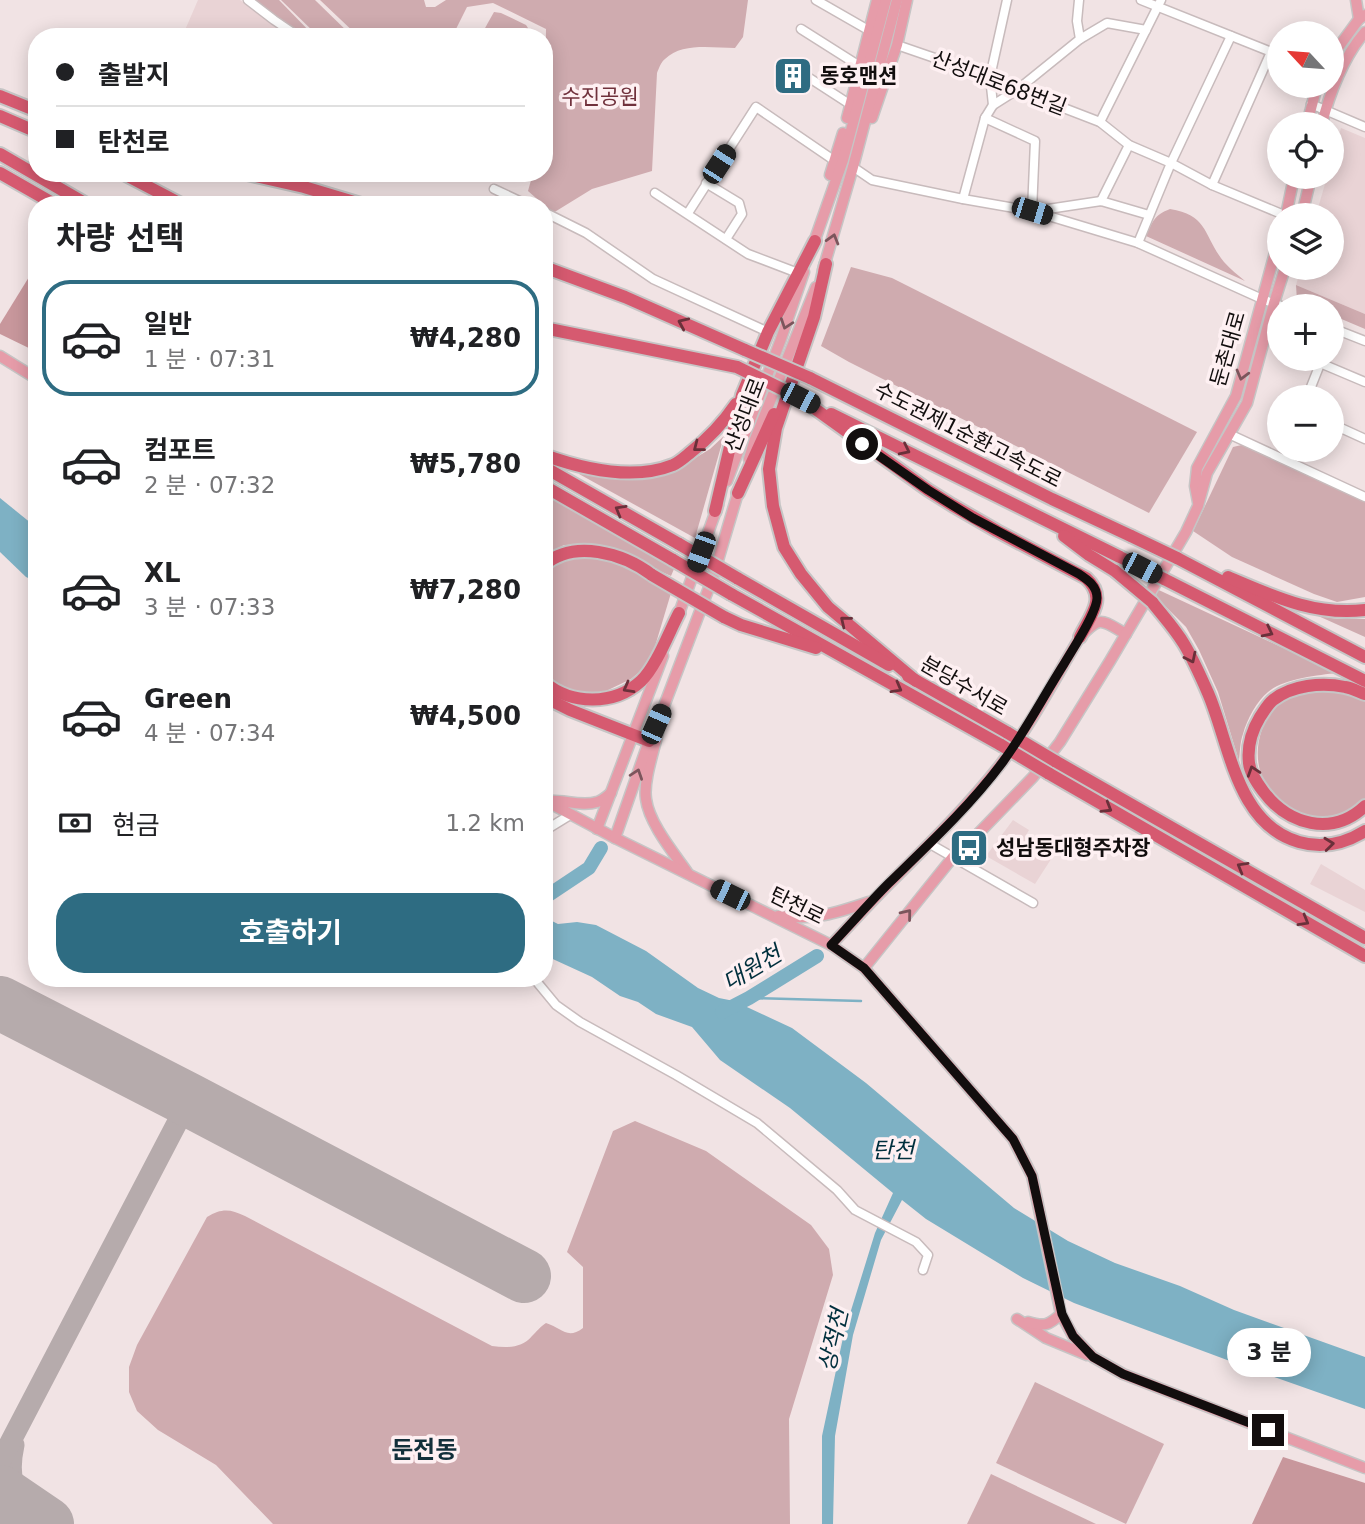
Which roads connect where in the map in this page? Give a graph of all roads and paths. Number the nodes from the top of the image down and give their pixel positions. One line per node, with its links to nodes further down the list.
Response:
1 (248, 0): 14 (street)
2 (816, 0): 16 (street)
3 (877, 0): 16 (main road)
4 (886, 0): 13 (main road, 산성대로)
5 (897, 0): 13 (main road, 산성대로)
6 (907, 0): 22 (main road)
7 (1007, 0): 27 (street)
8 (1079, 0): 20 (street)
9 (1141, 0): 11 (street)
10 (1356, 0): 12 (main road)
11 (1159, 3): 17 (street); 19 (street)
12 (1362, 17): 21 (main road)
13 (885, 26): 46 (main road, 산성대로); 69 (main road, 산성대로)
14 (286, 28)
15 (801, 29): 24 (street)
16 (870, 30): 24 (main road)
17 (1146, 30): 20 (street); 39 (street)
18 (1365, 32): 35 (main road)
19 (1231, 36): 23 (street); 45 (street)
20 (1080, 39): 28 (street)
21 (1344, 40)
22 (897, 45): 27 (street, 산성대로68번길); 46 (main road)
23 (1267, 50)
24 (861, 67): 32 (main road)
25 (793, 68): 32 (street)
26 (1267, 68): 53 (street)
27 (990, 77): 28 (street, 산성대로68번길); 33 (street)
28 (1017, 90): 33 (street); 39 (street, 산성대로68번길)
29 (0, 96): 34 (highway)
30 (1313, 98): 31 (main road)
31 (1311, 104): 35 (street); 36 (main road)
32 (851, 105): 44 (main road)
33 (993, 105): 38 (street)
34 (28, 107)
35 (1326, 110): 40 (street)
36 (1309, 112)
37 (0, 116): 41 (highway)
38 (985, 118): 61 (street); 64 (street)
39 (1100, 122): 42 (street, 산성대로68번길)
40 (1365, 127)
41 (28, 128)
42 (1129, 145): 45 (street, 산성대로68번길); 62 (street)
43 (0, 154): 47 (highway)
44 (835, 160): 52 (street); 69 (main road)
45 (1171, 163): 53 (street, 산성대로68번길); 66 (street)
46 (853, 167): 61 (street); 71 (main road, 산성대로, one-way to 46)
47 (28, 170)
48 (0, 173): 56 (highway)
49 (48, 182): 57 (highway)
50 (139, 182): 58 (highway)
51 (282, 182): 59 (highway)
52 (706, 183): 65 (street); 68 (street)
53 (1212, 185): 63 (street, 산성대로68번길)
54 (494, 189): 60 (street)
55 (655, 193): 65 (street)
56 (40, 196)
57 (72, 196)
58 (166, 196)
59 (334, 196)
60 (509, 196)
61 (963, 199): 64 (street)
62 (1101, 201): 64 (street); 66 (street)
63 (1267, 208)
64 (1032, 211): 70 (street)
65 (688, 213): 68 (street)
66 (1149, 215): 70 (street)
67 (553, 216): 78 (street)
68 (726, 239): 73 (street)
69 (815, 241): 73 (highway); 100 (main road, 산성대로, one-way to 100)
70 (1138, 243): 75 (street)
71 (826, 264): 85 (highway); 97 (main road, 산성대로)
72 (553, 270): 102 (highway, 수도권제1순환고속도로, one-way to 72, bridge)
73 (798, 272): 78 (highway)
74 (1267, 280): 75 (main road, 둔촌대로)
75 (1262, 299): 76 (street); 99 (main road, 둔촌대로, one-way to 99)
76 (1267, 301)
77 (553, 330): 88 (highway, 수도권제1순환고속도로, bridge)
78 (768, 332): 87 (highway)
79 (1344, 333): 81 (street)
80 (1267, 338): 90 (main road, 둔촌대로)
81 (1365, 341)
82 (0, 356): 84 (main road)
83 (1342, 371): 86 (street)
84 (28, 373)
85 (793, 374): 97 (highway); 110 (highway, one-way to 85)
86 (1365, 382)
87 (741, 395): 93 (highway, one-way to 93); 100 (highway)
88 (800, 398): 101 (highway, 수도권제1순환고속도로, one-way to 101); 107 (highway)
89 (1344, 429): 91 (street)
90 (1229, 434): 92 (street); 99 (main road, 둔촌대로)
91 (1365, 439)
92 (1267, 448)
93 (553, 458)
94 (1298, 462): 98 (street)
95 (553, 472): 110 (highway, 분당수서로, one-way to 95, bridge)
96 (553, 490): 108 (highway, 분당수서로, bridge)
97 (738, 493): 115 (main road, 산성대로)
98 (1365, 497)
99 (1198, 506): 106 (main road, 둔촌대로)
100 (715, 511): 105 (main road, 산성대로)
101 (1042, 518): 111 (highway, 수도권제1순환고속도로, one-way to 111, bridge); 125 (highway, one-way to 125, bridge)
102 (1177, 558): 104 (highway); 109 (highway, 수도권제1순환고속도로)
103 (553, 559): 108 (highway, bridge)
104 (1365, 610)
105 (679, 613): 112 (highway, one-way to 112); 116 (main road, 산성대로)
106 (1126, 634): 107 (main road); 128 (main road)
107 (1080, 637): 127 (main road)
108 (842, 657): 135 (highway, 분당수서로, one-way to 135, bridge)
109 (1365, 657)
110 (916, 681): 133 (highway, 분당수서로, one-way to 110, bridge)
111 (1365, 681)
112 (553, 689)
113 (1365, 694): 121 (highway, one-way to 113)
114 (553, 702): 116 (highway)
115 (664, 706): 117 (main road, 산성대로); 129 (main road)
116 (634, 735): 117 (highway); 118 (main road, 산성대로)
117 (649, 741): 126 (main road, 산성대로, one-way to 117)
118 (612, 792): 119 (main road); 124 (main road, 산성대로)
119 (553, 800)
120 (553, 806): 122 (main road, 탄천로)
121 (1365, 807)
122 (570, 815): 123 (street); 124 (main road, 탄천로)
123 (553, 825)
124 (597, 829): 126 (main road, 탄천로)
125 (1365, 831)
126 (615, 838): 129 (main road, 탄천로)
127 (930, 844): 128 (street); 130 (main road)
128 (953, 857): 131 (street); 136 (main road, one-way to 128)
129 (689, 875): 132 (main road, 탄천로)
130 (872, 901): 132 (main road); 134 (main road)
131 (1033, 903)
132 (771, 915): 134 (main road, 탄천로)
133 (1365, 938)
134 (831, 945): 136 (main road, 탄천로)
135 (1365, 956)
136 (864, 968): 139 (main road, 탄천로)
137 (541, 987): 138 (street)
138 (923, 1270)
139 (1061, 1312): 140 (main road); 140 (main road)
140 (1093, 1357): 141 (main road)
141 (1365, 1468)

